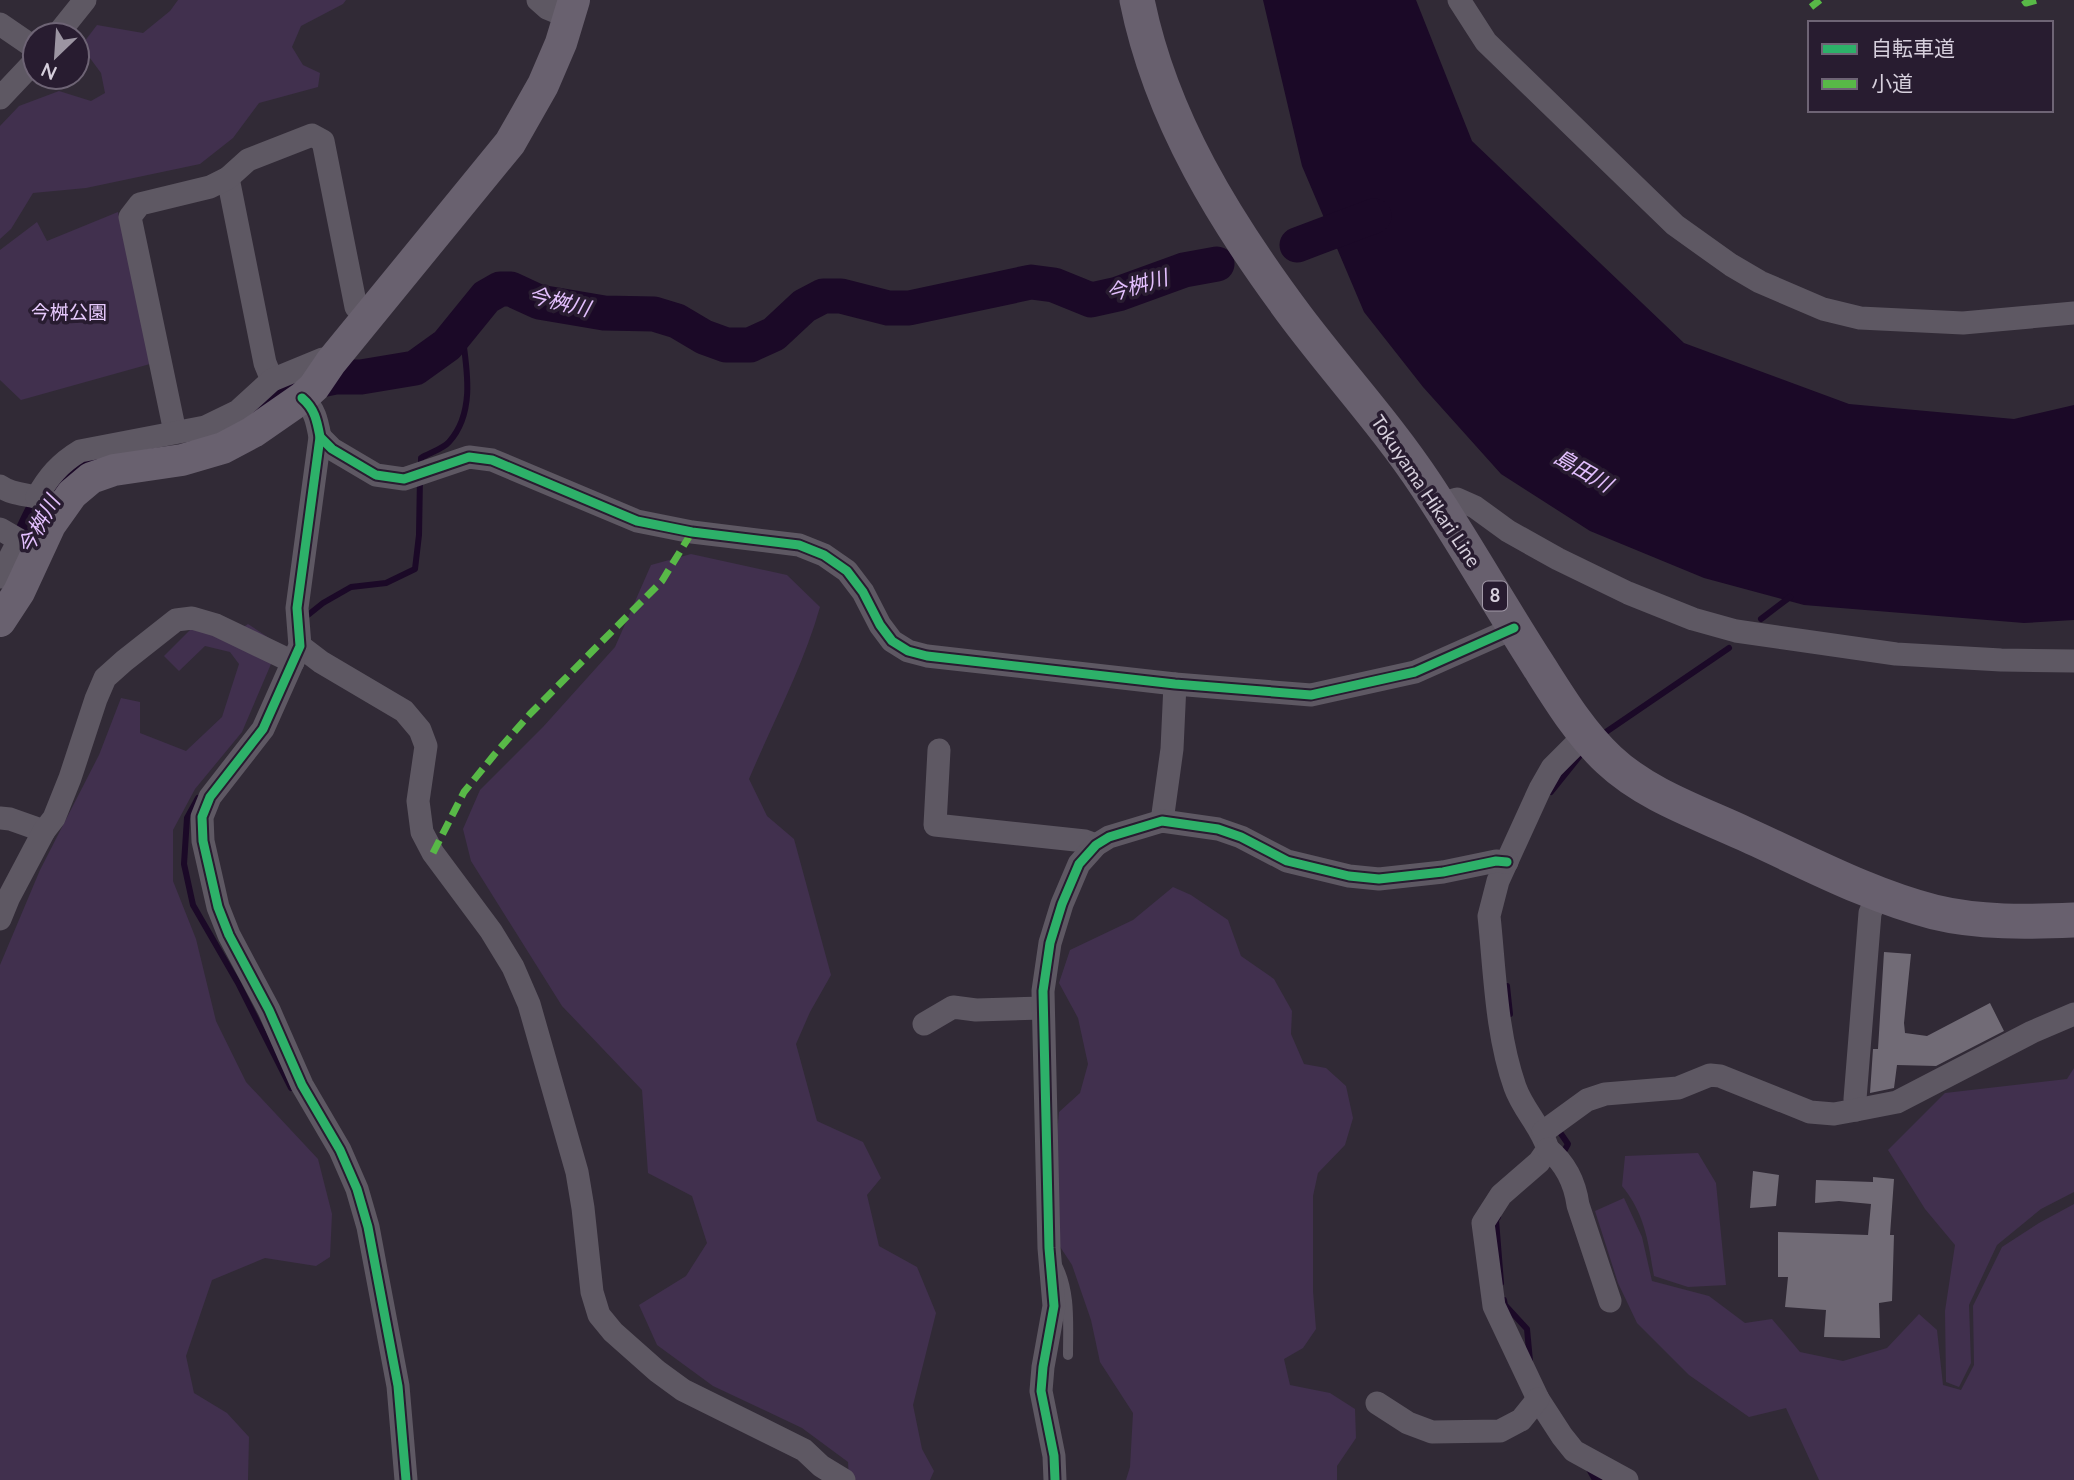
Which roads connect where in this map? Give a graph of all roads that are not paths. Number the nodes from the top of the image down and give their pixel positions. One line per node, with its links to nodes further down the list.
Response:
1 (85, 0): 6 (street)
2 (538, 0): 5 (street)
3 (1138, 0): 21 (main road, Tokuyama Hikari Line / 8)
4 (1459, 0): 12 (street)
5 (572, 8): 13 (street)
6 (68, 21)
7 (0, 24): 8 (street)
8 (21, 38)
9 (21, 76): 10 (street)
10 (0, 98)
11 (228, 178): 13 (street); 15 (street); 17 (street)
12 (2074, 313)
13 (369, 316): 14 (street)
14 (331, 362): 15 (street); 16 (street)
15 (272, 380): 17 (street)
16 (302, 398): 18 (street); 20 (street)
17 (175, 432): 20 (street)
18 (320, 436): 26 (street); 28 (street)
19 (2, 492): 20 (street)
20 (49, 502): 24 (street)
21 (1439, 504): 25 (main road, Tokuyama Hikari Line / 8); 27 (street)
22 (0, 529): 23 (street)
23 (0, 577)
24 (0, 621)
25 (1514, 628): 28 (street); 29 (main road, Tokuyama Hikari Line / 8)
26 (297, 654): 33 (street); 49 (street); 50 (street)
27 (2074, 661)
28 (1175, 684): 32 (street)
29 (1586, 734): 35 (street); 36 (main road, Tokuyama Hikari Line / 8)
30 (939, 750): 34 (street)
31 (0, 818): 33 (street)
32 (1162, 821): 34 (street); 35 (street)
33 (44, 831): 37 (street)
34 (1096, 845): 39 (street)
35 (1507, 862): 43 (street)
36 (1878, 895): 38 (main road, Tokuyama Hikari Line / 8); 42 (street)
37 (0, 919)
38 (2074, 920)
39 (1042, 1008): 41 (street); 44 (street)
40 (2074, 1014): 42 (street)
41 (924, 1024)
42 (1856, 1110): 43 (street)
43 (1545, 1141): 45 (street); 47 (street)
44 (1049, 1248): 46 (lane); 51 (street)
45 (1610, 1301)
46 (1068, 1355)
47 (1538, 1399): 48 (street); 52 (street)
48 (1377, 1403)
49 (406, 1480)
50 (844, 1480)
51 (1055, 1480)
52 (1627, 1480)

